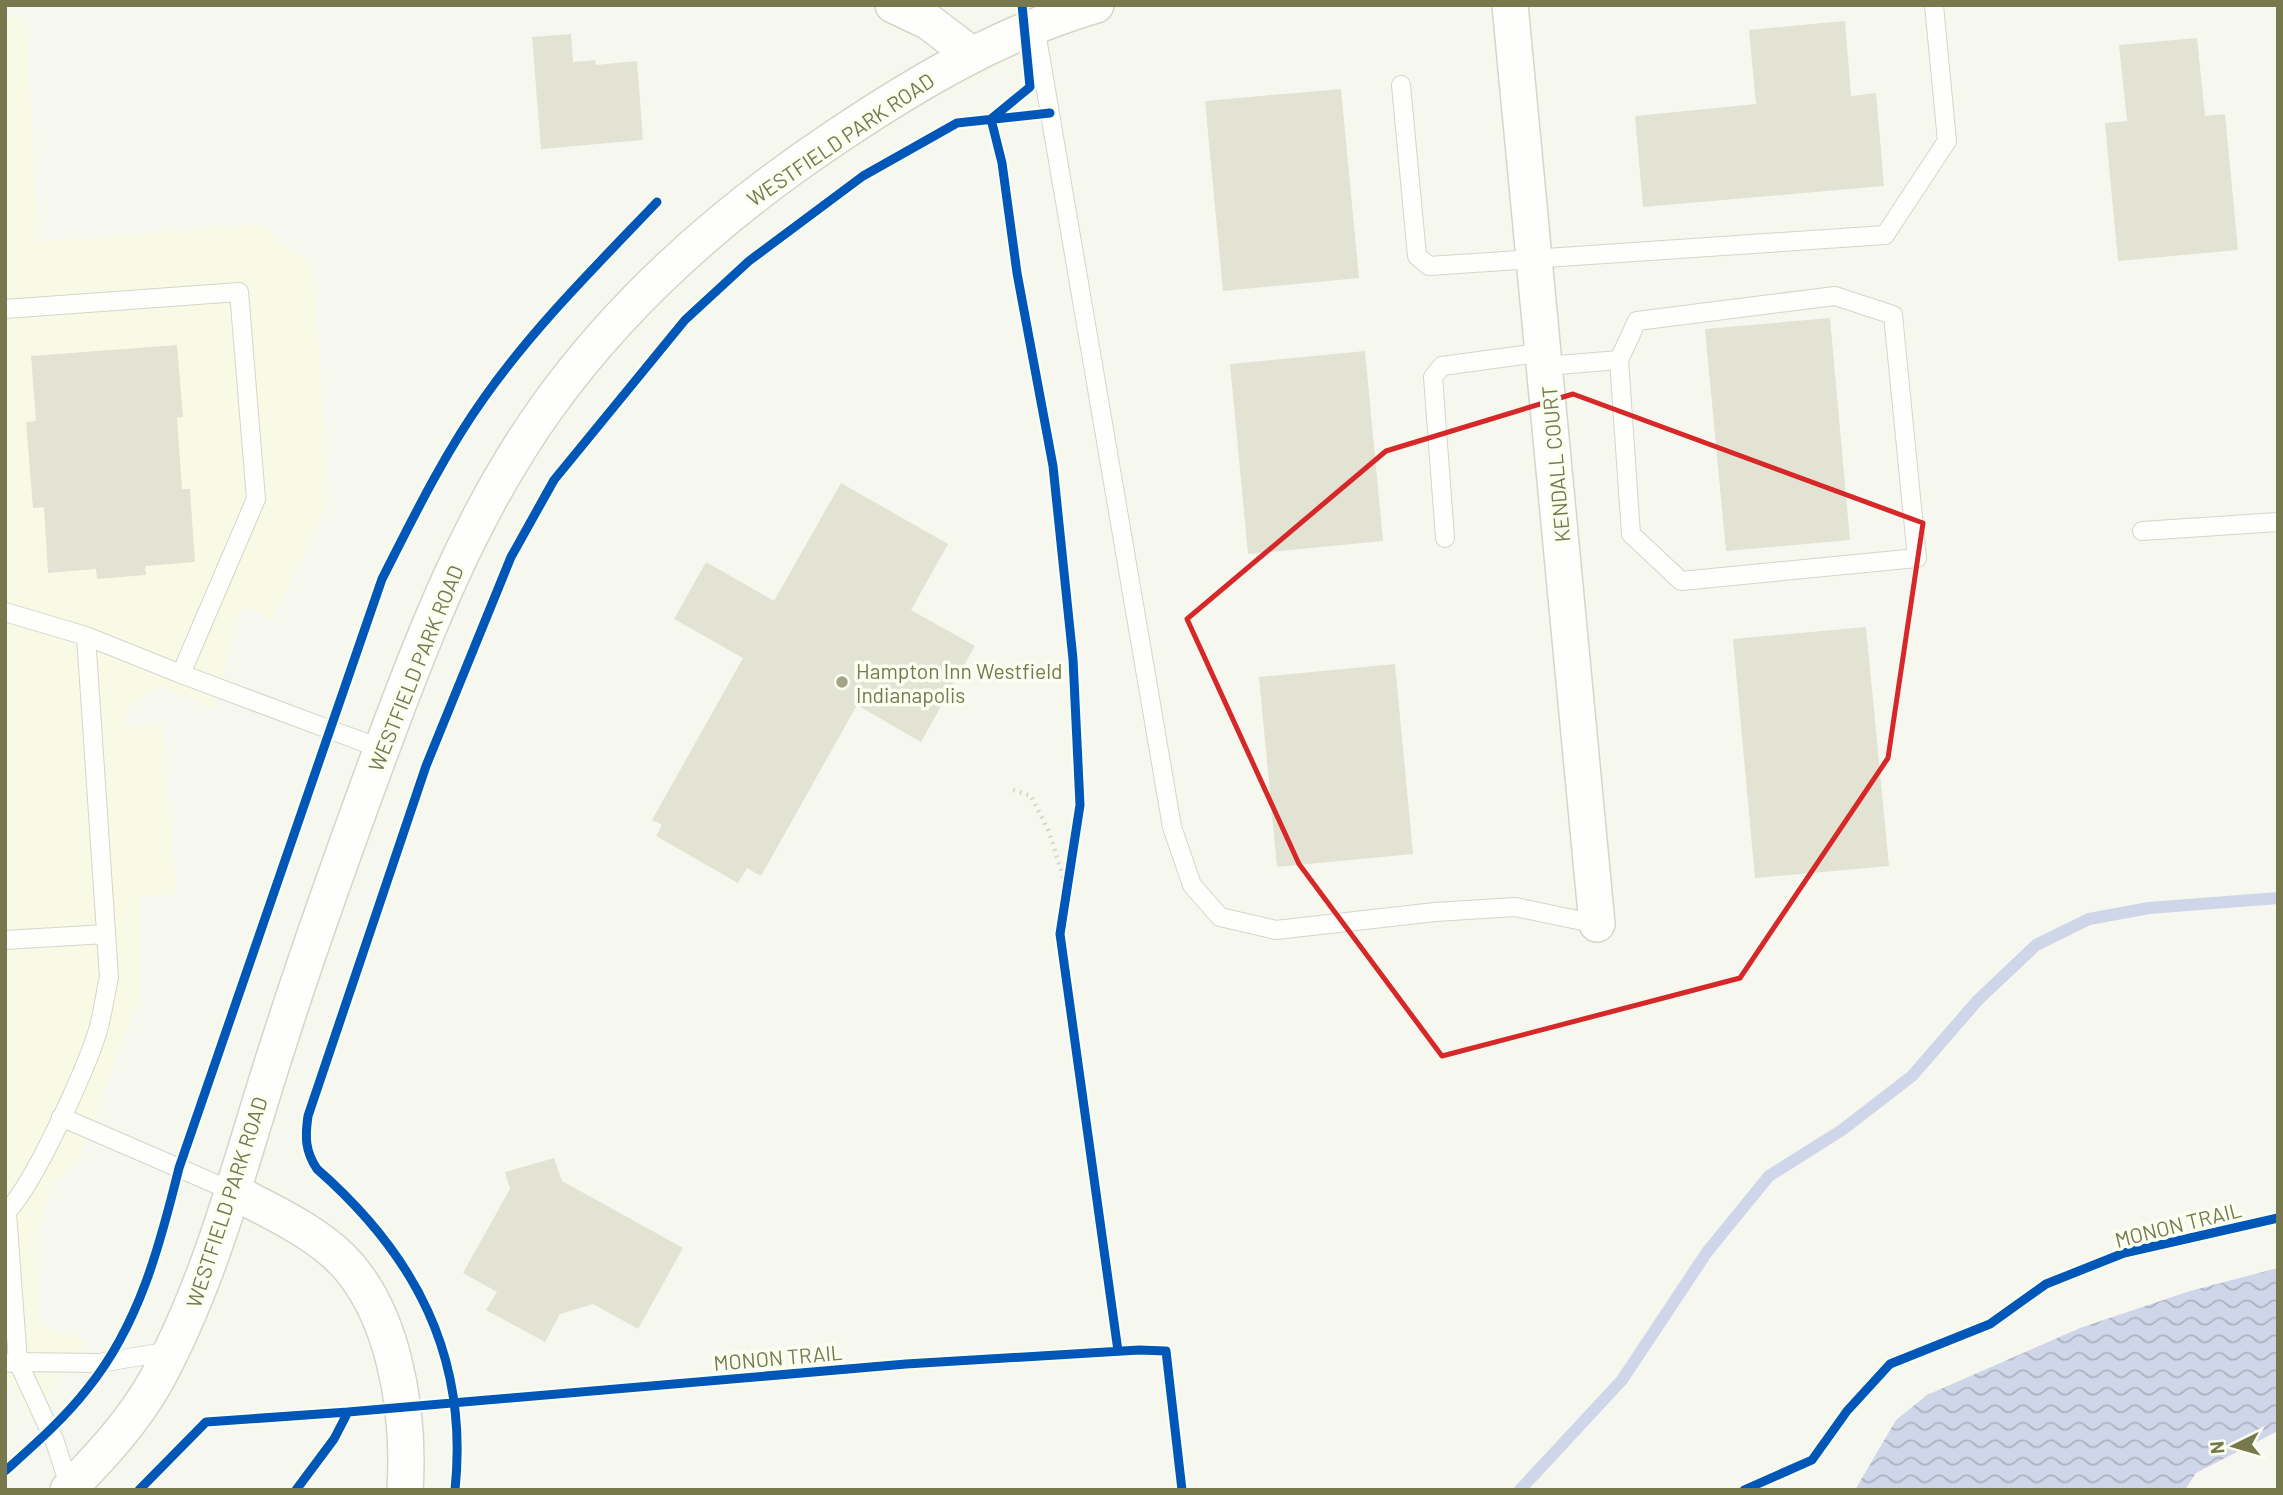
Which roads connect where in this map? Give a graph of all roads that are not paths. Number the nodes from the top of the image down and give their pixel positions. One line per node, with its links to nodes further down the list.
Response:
1 (893, 5): 6 (street)
2 (1096, 5): 5 (street, WESTFIELD PARK ROAD)
3 (1510, 5): 8 (street, KENDALL COURT)
4 (1934, 5): 8 (lane)
5 (1035, 26): 6 (street, WESTFIELD PARK ROAD); 19 (lane)
6 (972, 55): 18 (street, WESTFIELD PARK ROAD)
7 (1401, 85): 8 (lane)
8 (1536, 258): 10 (street, KENDALL COURT)
9 (5, 309): 17 (lane)
10 (1546, 359): 11 (lane); 14 (lane); 19 (street, KENDALL COURT)
11 (1619, 360): 11 (lane)
12 (2278, 522): 13 (lane)
13 (2142, 531)
14 (1445, 538)
15 (5, 612): 16 (lane)
16 (86, 636): 17 (lane); 20 (lane)
17 (181, 674): 18 (lane)
18 (382, 749): 23 (street, WESTFIELD PARK ROAD)
19 (1597, 924)
20 (106, 934): 21 (lane); 22 (lane)
21 (5, 940)
22 (61, 1117): 23 (lane); 24 (lane)
23 (232, 1191): 25 (street, WESTFIELD PARK ROAD); 28 (street)
24 (6, 1213): 26 (lane)
25 (170, 1351): 26 (lane); 27 (street, WESTFIELD PARK ROAD)
26 (12, 1363): 27 (lane)
27 (69, 1489)
28 (405, 1490)

